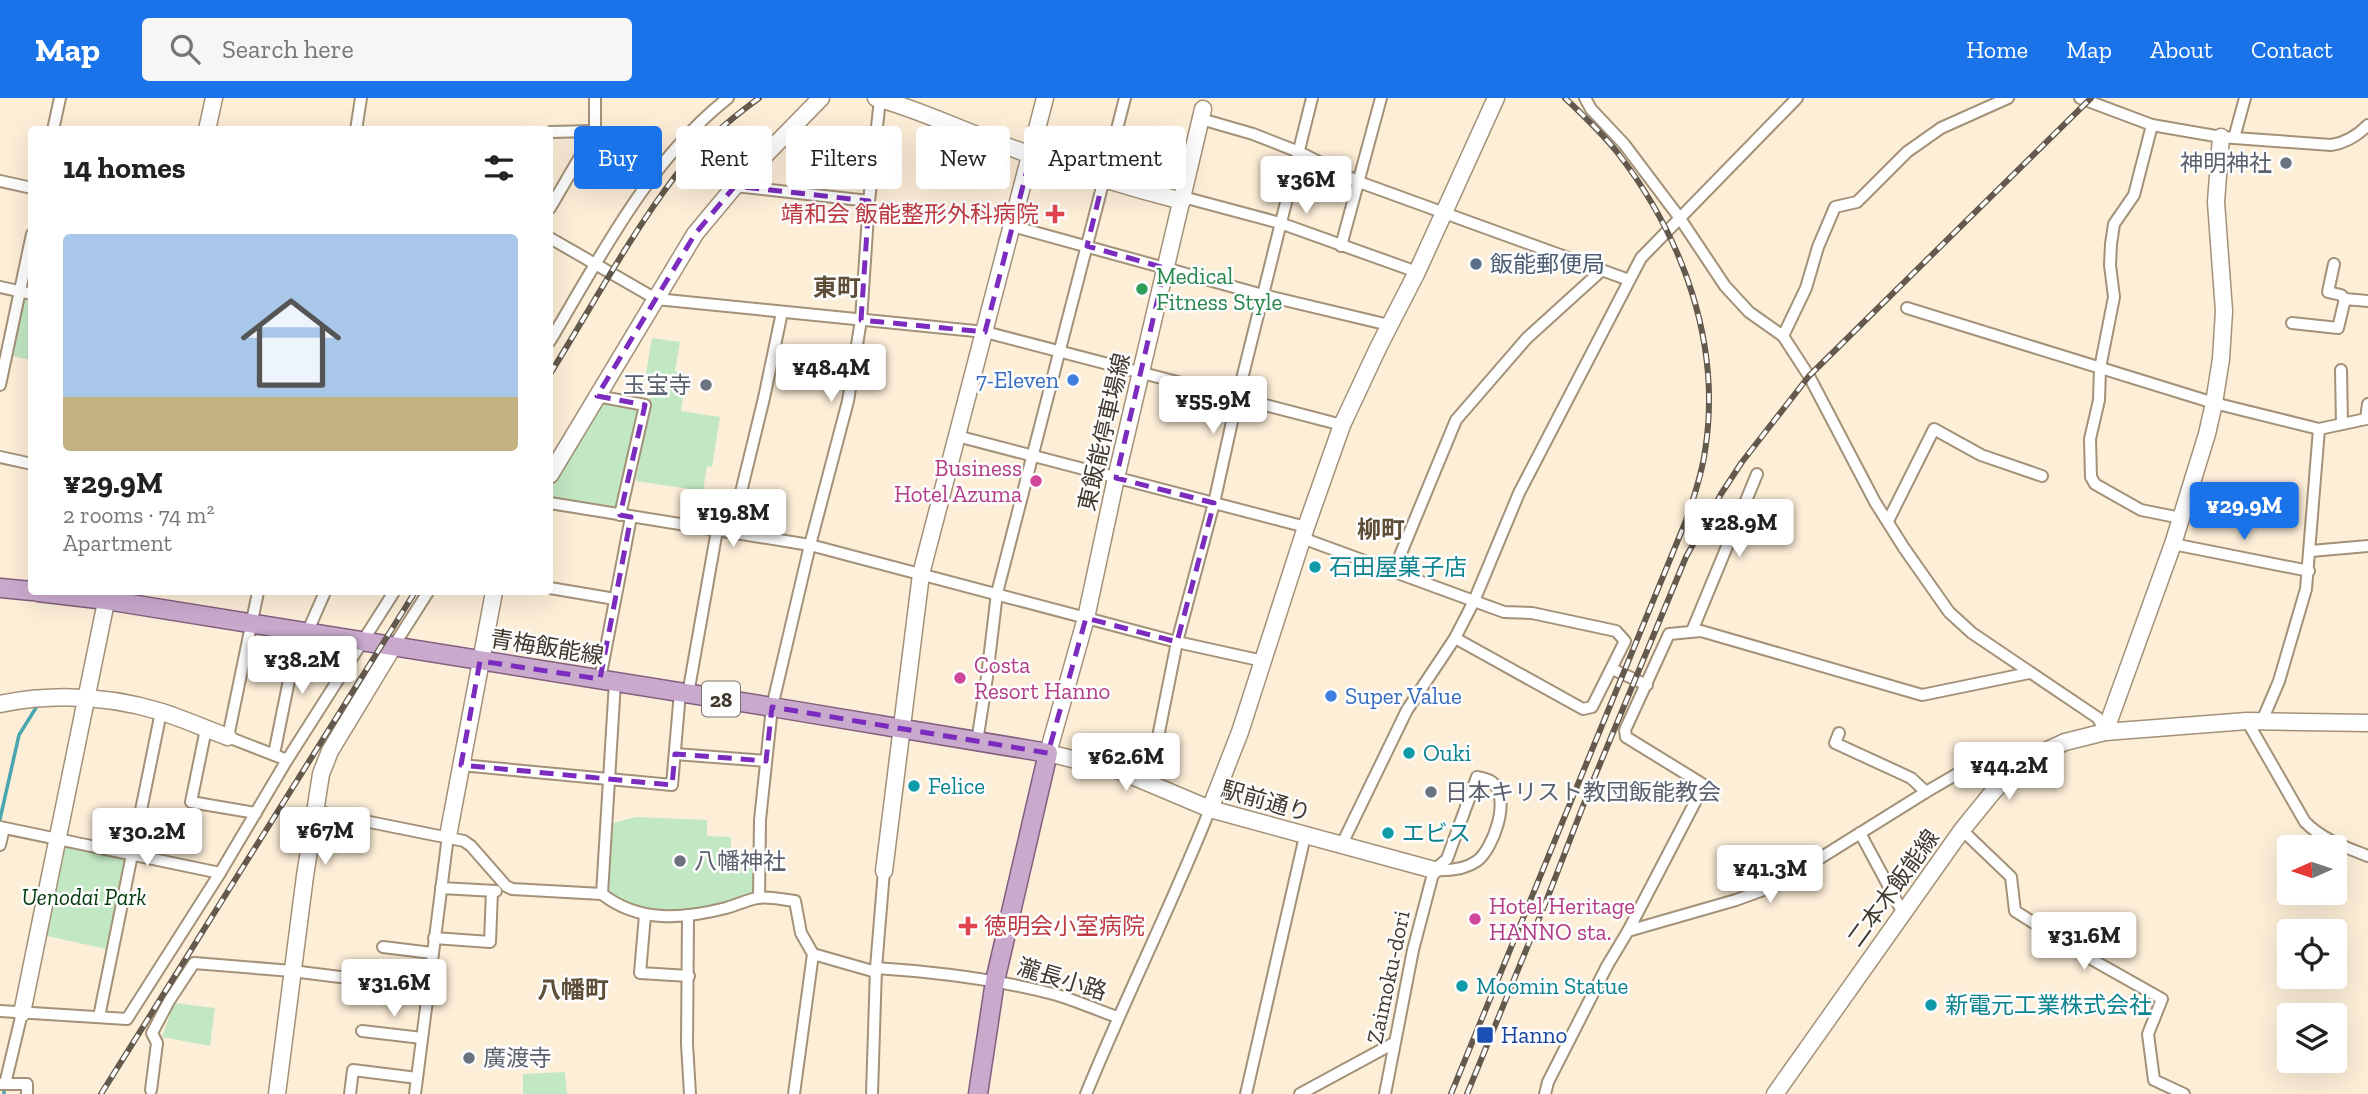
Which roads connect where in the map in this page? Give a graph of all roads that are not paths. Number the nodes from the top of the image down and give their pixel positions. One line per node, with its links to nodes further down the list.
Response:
1 (60, 98): 21 (street)
2 (214, 98): 22 (street)
3 (361, 98): 23 (street)
4 (595, 98): 24 (street)
5 (728, 98): 33 (street)
6 (821, 98): 30 (street)
7 (1045, 98): 25 (street)
8 (1125, 98): 26 (street)
9 (1312, 98): 32 (street)
10 (1381, 98): 37 (street)
11 (1496, 98): 47 (street)
12 (1585, 98): 48 (street)
13 (1797, 98): 48 (street)
14 (2008, 98): 75 (street)
15 (2080, 98): 19 (street)
16 (2245, 98): 29 (street)
17 (878, 99): 31 (street); 45 (street)
18 (1203, 106): 32 (street); 44 (street, 東飯能停車場線)
19 (2152, 125): 29 (street); 77 (street)
20 (2368, 125): 29 (street)
21 (54, 126)
22 (208, 126)
23 (357, 126)
24 (594, 126)
25 (1038, 126)
26 (1118, 126)
27 (574, 131): 28 (street)
28 (553, 132)
29 (2227, 137): 83 (street)
30 (772, 148)
31 (1024, 152)
32 (1299, 152): 37 (street); 49 (street)
33 (662, 164)
34 (574, 166): 46 (street)
35 (0, 181): 38 (street)
36 (1024, 181): 50 (street)
37 (1359, 182): 47 (street); 53 (street)
38 (28, 187)
39 (645, 189): 55 (street)
40 (732, 189): 65 (street)
41 (762, 189): 45 (street)
42 (1102, 189): 52 (street)
43 (1139, 189): 44 (street)
44 (1182, 199): 49 (street); 57 (street, 東飯能停車場線)
45 (869, 201): 70 (street)
46 (553, 203)
47 (1444, 213): 58 (street); 59 (street)
48 (1679, 217): 60 (street); 75 (street)
49 (1280, 223): 53 (street); 64 (street)
50 (1012, 226): 52 (street); 73 (street)
51 (553, 240): 55 (street)
52 (1087, 246): 57 (street); 76 (street)
53 (1341, 246): 59 (street)
54 (28, 252): 62 (street)
55 (596, 264): 65 (street); 74 (street)
56 (2334, 264): 66 (street)
57 (1166, 268): 64 (street); 79 (street, 東飯能停車場線)
58 (1602, 270): 60 (street); 108 (street)
59 (1417, 272): 72 (street)
60 (1629, 280): 122 (street)
61 (0, 288): 62 (street)
62 (19, 291): 63 (street); 80 (street)
63 (28, 293)
64 (1263, 295): 72 (street); 82 (street)
65 (656, 299): 69 (street); 81 (street)
66 (2345, 299): 67 (street); 71 (street)
67 (2368, 301)
68 (1907, 308): 77 (street)
69 (782, 312): 70 (street); 102 (street)
70 (861, 320): 73 (street); 105 (street)
71 (2292, 323)
72 (1389, 325): 86 (street)
73 (985, 332): 76 (street); 88 (street)
74 (553, 336)
75 (1783, 336): 100 (street)
76 (1061, 352): 79 (street); 89 (street)
77 (2100, 368): 83 (street); 99 (street)
78 (2342, 370): 85 (street)
79 (1140, 372): 82 (street); 95 (street, 東飯能停車場線)
80 (0, 384)
81 (597, 396): 92 (street); 98 (street)
82 (1237, 399): 86 (street); 96 (street)
83 (2214, 404): 87 (street); 99 (street)
84 (2368, 404): 85 (street)
85 (2342, 424): 87 (street)
86 (1342, 425): 103 (street)
87 (2319, 429): 107 (street)
88 (957, 436): 89 (street); 110 (street)
89 (1033, 456): 95 (street); 114 (street)
90 (0, 457): 91 (street)
91 (28, 463)
92 (553, 470)
93 (1757, 474): 125 (street)
94 (2042, 476): 100 (street)
95 (1116, 478): 96 (street); 123 (street, 東飯能停車場線)
96 (1214, 503): 103 (street); 129 (street)
97 (553, 504): 98 (street)
98 (625, 516): 101 (street); 121 (street)
99 (2182, 518): 104 (street)
100 (1888, 522): 134 (street)
101 (717, 530): 102 (street); 137 (street)
102 (732, 533): 105 (street)
103 (1304, 533): 108 (street); 132 (street)
104 (2173, 544): 109 (street); 146 (street)
105 (810, 545): 110 (street); 140 (street)
106 (2368, 546): 107 (street)
107 (2311, 551): 109 (street)
108 (1394, 570): 122 (street)
109 (2309, 571): 142 (street)
110 (921, 574): 114 (street); 145 (street)
111 (0, 588): 113 (main road)
112 (553, 589): 121 (street)
113 (28, 591)
114 (997, 593): 123 (street); 149 (street)
115 (257, 595): 124 (street)
116 (322, 595): 126 (street)
117 (392, 595): 128 (street)
118 (426, 595): 130 (street)
119 (493, 595): 131 (street)
120 (107, 596): 124 (main road, 青梅飯能線 / 28); 138 (street)
121 (615, 599): 135 (street)
122 (1474, 601): 127 (street); 133 (street)
123 (1086, 618): 129 (street); 153 (street, 東飯能停車場線)
124 (251, 623): 126 (main road, 青梅飯能線 / 28); 148 (street)
125 (1692, 631): 134 (street); 136 (street)
126 (303, 632): 128 (main road, 青梅飯能線 / 28); 151 (street)
127 (1455, 638): 133 (street); 170 (street)
128 (364, 642): 130 (main road, 青梅飯能線 / 28); 154 (street)
129 (1177, 642): 132 (street); 158 (street)
130 (393, 647): 131 (main road, 青梅飯能線 / 28); 161 (street)
131 (480, 661): 135 (main road, 青梅飯能線 / 28); 156 (street)
132 (1263, 662): 160 (street)
133 (1612, 669): 136 (street)
134 (2029, 673): 146 (street)
135 (607, 681): 137 (main road, 青梅飯能線 / 28); 157 (street)
136 (1647, 685): 184 (street)
137 (684, 693): 140 (main road, 青梅飯能線 / 28); 152 (street)
138 (86, 697): 139 (street); 141 (street); 168 (street)
139 (0, 704)
140 (772, 706): 145 (main road, 青梅飯能線 / 28); 155 (street)
141 (161, 712): 144 (street); 171 (street)
142 (2254, 721): 143 (street, 二本木飯能線); 146 (street, 二本木飯能線); 172 (street)
143 (2368, 723)
144 (206, 729): 148 (street); 162 (street)
145 (901, 729): 149 (main road, 青梅飯能線 / 28); 174 (street)
146 (2105, 732): 150 (street, 二本木飯能線)
147 (1839, 733): 159 (street)
148 (228, 737): 151 (street)
149 (977, 741): 153 (main road, 青梅飯能線 / 28)
150 (2041, 753): 159 (street); 164 (street, 二本木飯能線)
151 (274, 754): 154 (street)
152 (675, 754): 155 (street); 157 (street)
153 (1048, 754): 158 (street, 駅前通り); 192 (main road)
154 (287, 760): 162 (street)
155 (766, 761): 180 (street)
156 (461, 765): 157 (street); 166 (street)
157 (608, 780): 179 (street)
158 (1149, 782): 160 (street, 駅前通り)
159 (1926, 792): 165 (street)
160 (1210, 809): 167 (street, 駅前通り); 197 (street)
161 (315, 811): 166 (street); 190 (street)
162 (256, 813): 175 (street)
163 (2, 828): 168 (street); 169 (street)
164 (1962, 830): 181 (street, 二本木飯能線); 218 (street)
165 (1860, 833): 181 (street); 184 (street)
166 (447, 836): 176 (street); 177 (street)
167 (1305, 836): 170 (street, 駅前通り); 213 (street)
168 (57, 839): 171 (street); 195 (street)
169 (0, 845)
170 (1341, 846): 173 (street, 駅前通り)
171 (133, 855): 175 (street); 196 (street)
172 (2368, 856)
173 (1434, 870): 173 (street, Zaimoku-dori); 200 (street, Zaimoku-dori)
174 (884, 872): 189 (street)
175 (220, 873): 196 (street)
176 (441, 888): 178 (street); 185 (street)
177 (512, 889): 178 (street); 179 (street)
178 (492, 891): 185 (street)
179 (602, 894): 182 (street)
180 (759, 898): 183 (street); 188 (street)
181 (1903, 913): 217 (street, 二本木飯能線)
182 (645, 915): 183 (street); 191 (street)
183 (688, 915): 191 (street)
184 (1628, 931): 216 (street)
185 (435, 938): 187 (street)
186 (383, 947): 187 (street)
187 (432, 953): 193 (street)
188 (813, 954): 189 (street, 瀧長小路); 209 (street)
189 (876, 970): 192 (street, 瀧長小路); 210 (street)
190 (292, 971): 193 (street); 203 (street); 205 (street)
191 (689, 976): 208 (street)
192 (995, 981): 197 (street, 瀧長小路); 211 (main road)
193 (428, 988): 199 (street)
194 (0, 1011): 195 (street)
195 (22, 1013): 196 (street); 202 (street)
196 (99, 1017)
197 (1117, 1017): 212 (street)
198 (362, 1031): 199 (street)
199 (422, 1038): 201 (street)
200 (1394, 1043): 214 (street); 215 (street, Zaimoku-dori)
201 (417, 1078): 206 (street); 207 (street)
202 (2, 1084): 204 (street)
203 (151, 1090)
204 (27, 1094)
205 (277, 1094)
206 (350, 1094)
207 (415, 1094)
208 (690, 1094)
209 (794, 1094)
210 (872, 1094)
211 (978, 1094)
212 (1086, 1094)
213 (1246, 1094)
214 (1300, 1094)
215 (1385, 1094)
216 (1545, 1094)
217 (1775, 1094)
218 (2184, 1094)

